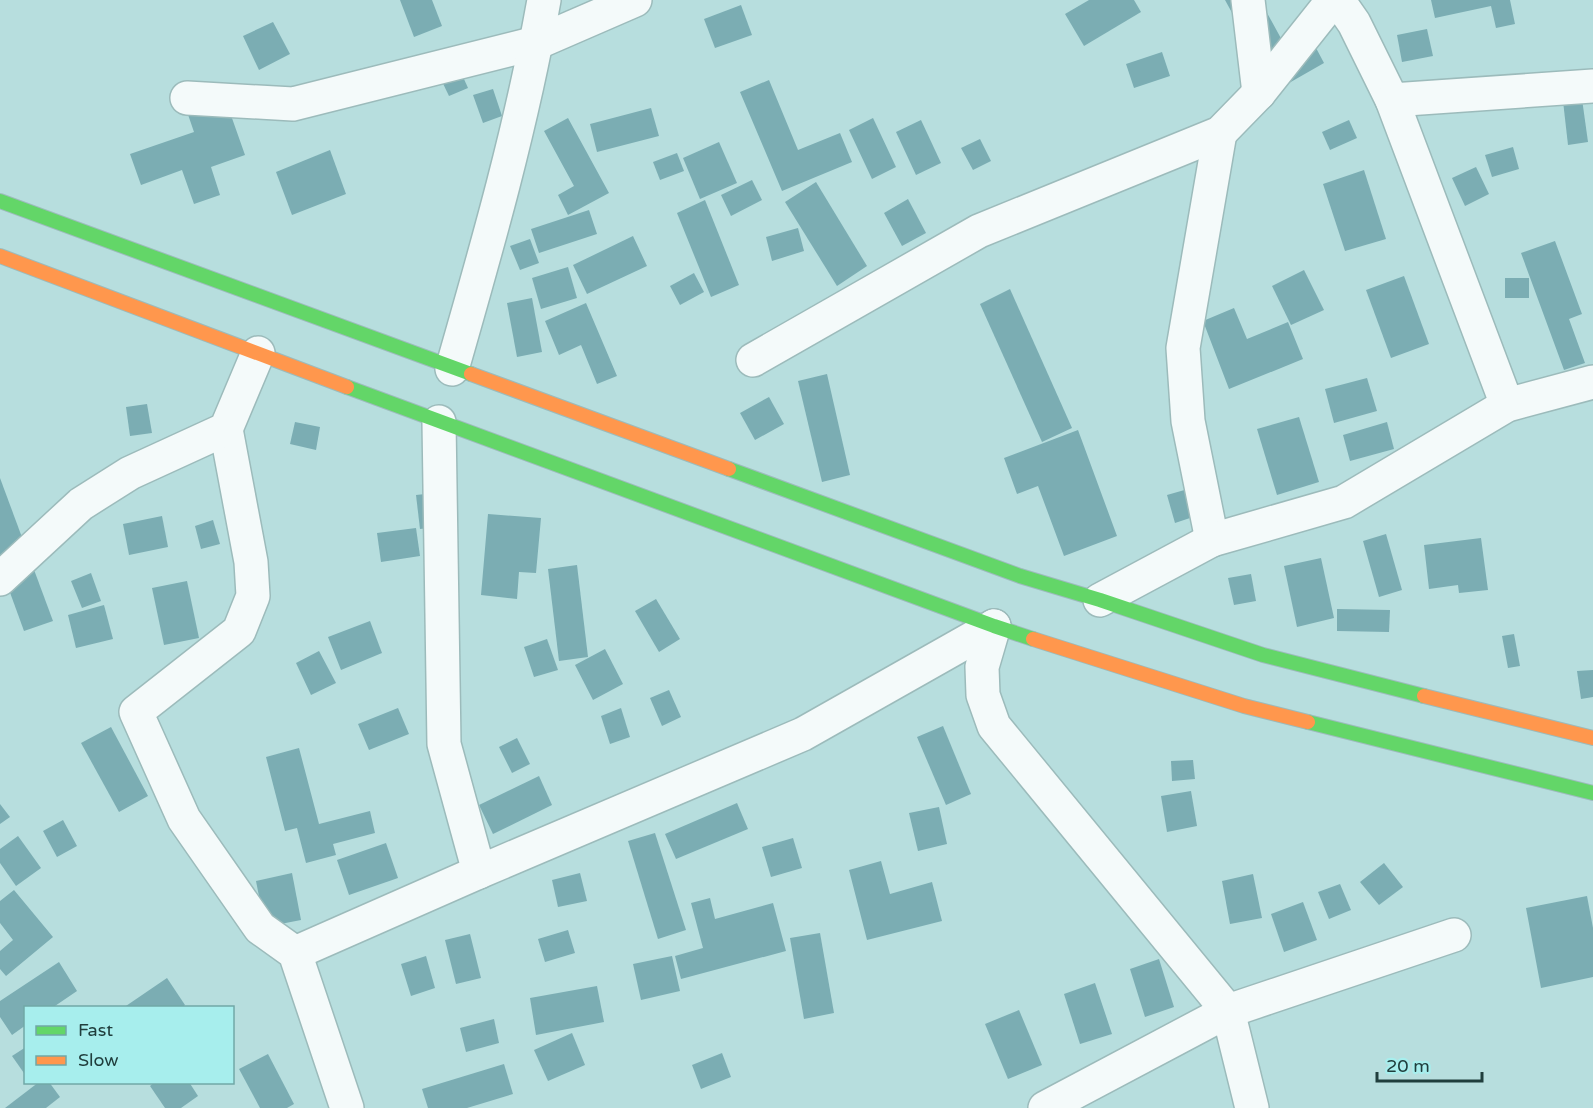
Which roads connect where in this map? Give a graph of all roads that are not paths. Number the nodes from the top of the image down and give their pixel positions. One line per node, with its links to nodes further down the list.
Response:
1 (544, 0): 5 (street)
2 (635, 0): 5 (street)
3 (1248, 0): 7 (street)
4 (1347, 6): 7 (street); 9 (street)
5 (536, 43): 8 (street); 15 (street)
6 (1593, 86): 9 (street)
7 (1259, 93): 10 (street)
8 (187, 98)
9 (1392, 100): 17 (street)
10 (1220, 133): 14 (street); 20 (street)
11 (0, 201): 15 (main road)
12 (0, 256): 13 (main road)
13 (258, 354): 18 (main road); 19 (street)
14 (753, 360)
15 (452, 369): 22 (main road)
16 (1593, 382): 17 (street)
17 (1507, 405): 20 (street)
18 (439, 422): 23 (main road); 26 (street)
19 (226, 429): 21 (street); 28 (street)
20 (1212, 540): 22 (street)
21 (0, 579)
22 (1100, 600): 24 (main road)
23 (994, 626): 25 (main road); 26 (street); 29 (street)
24 (1593, 738)
25 (1593, 793)
26 (479, 872): 28 (street)
27 (1454, 935): 29 (street)
28 (295, 953): 30 (street)
29 (1228, 1011): 31 (street); 32 (street)
30 (347, 1108)
31 (1044, 1108)
32 (1252, 1108)

